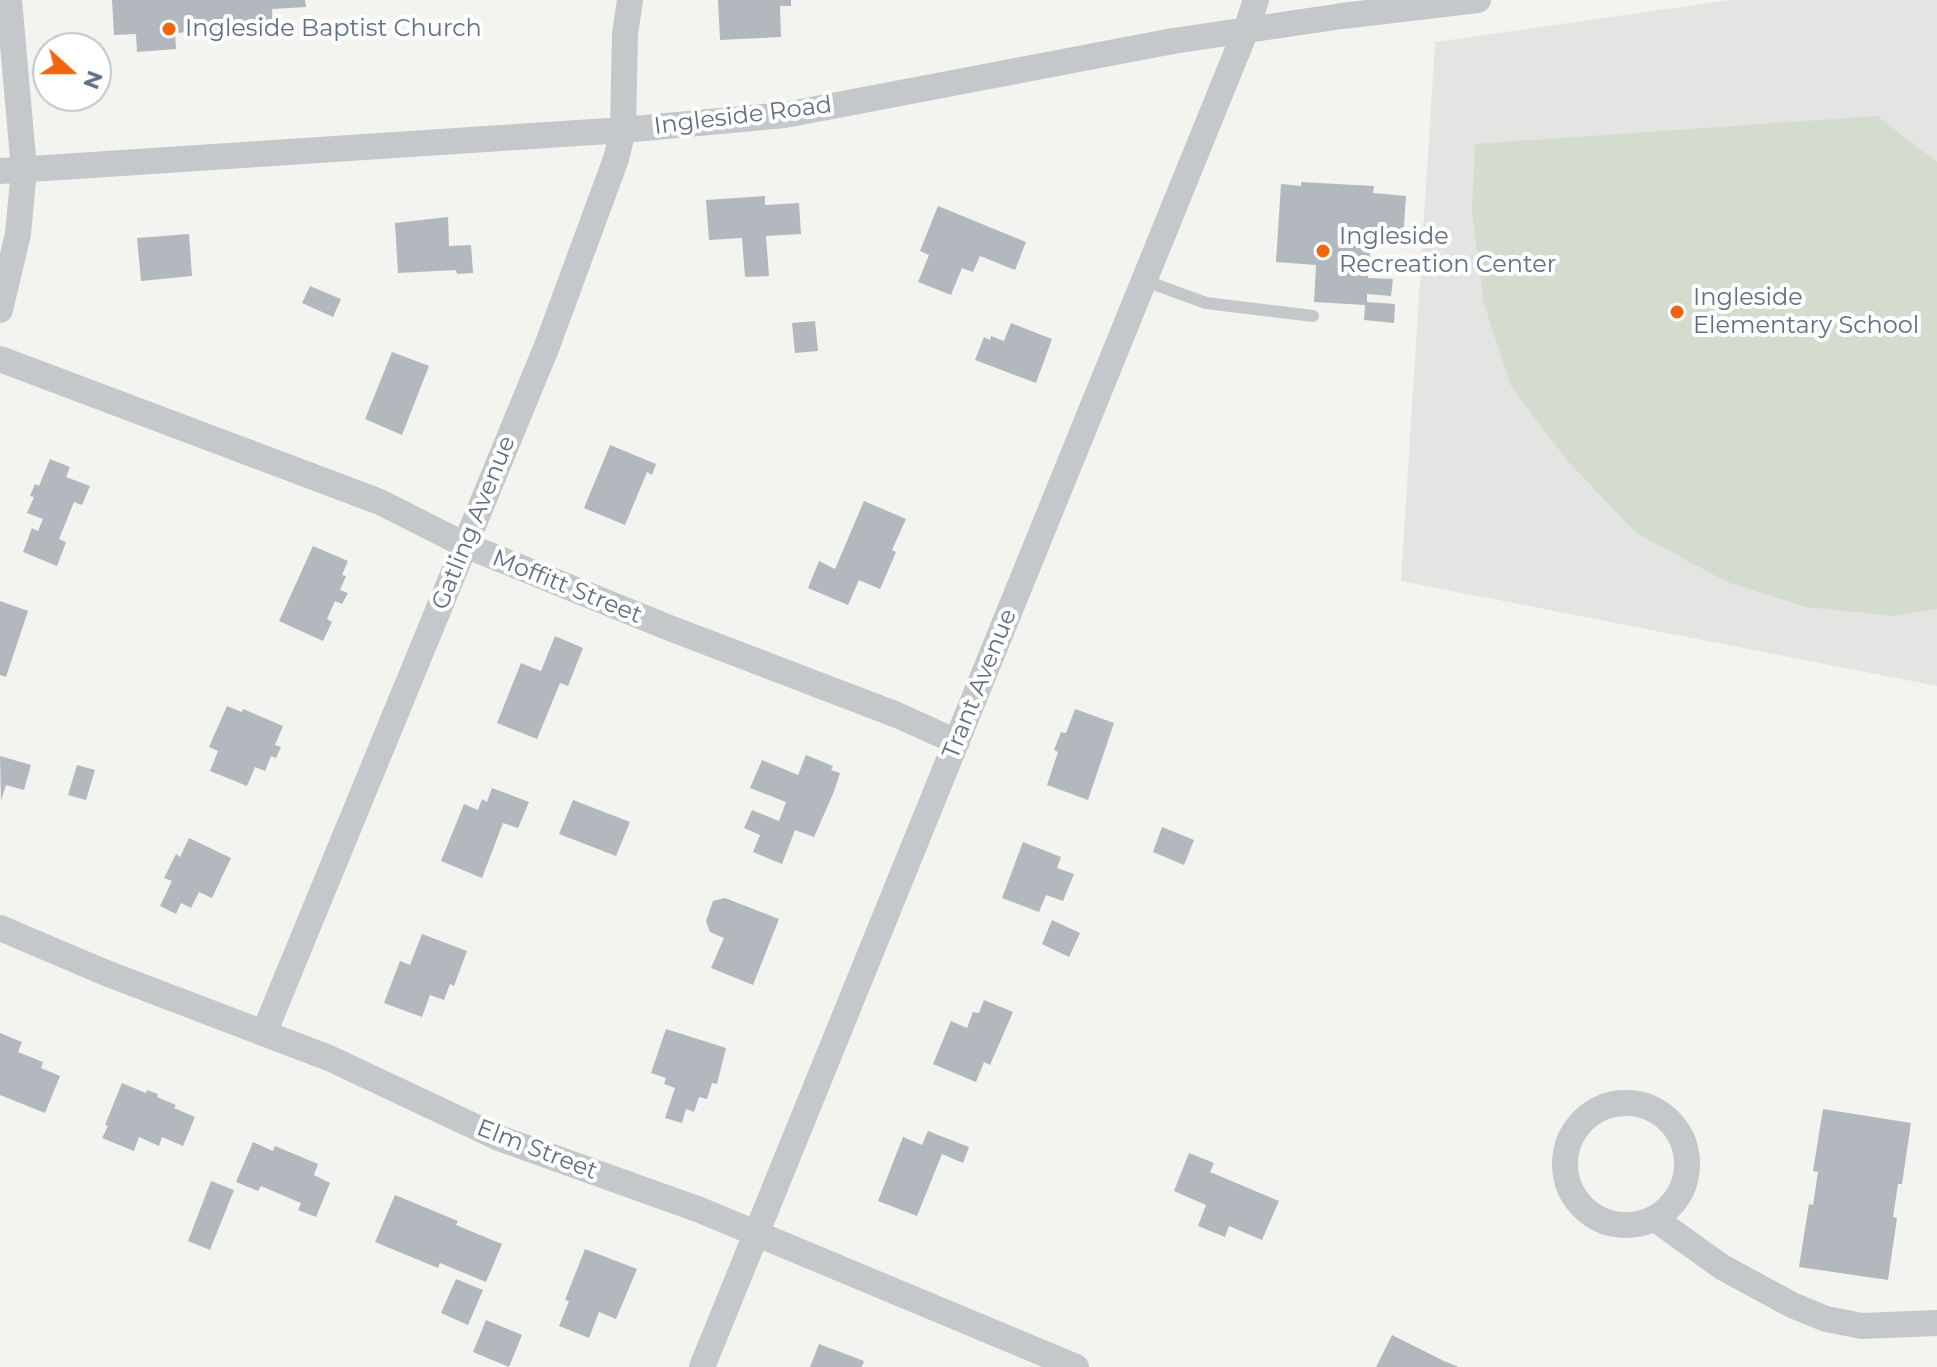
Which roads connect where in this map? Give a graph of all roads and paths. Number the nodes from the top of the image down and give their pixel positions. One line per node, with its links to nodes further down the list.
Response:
1 (9, 0): 7 (street)
2 (630, 0): 6 (street, Gatling Avenue)
3 (1256, 0): 5 (street, Trant Avenue)
4 (1478, 0): 5 (street, Ingleside Road)
5 (1246, 30): 6 (street, Ingleside Road); 8 (street, Trant Avenue)
6 (623, 130): 7 (street, Ingleside Road); 12 (street, Gatling Avenue)
7 (12, 170): 9 (street)
8 (1143, 280): 10 (lane); 13 (street, Trant Avenue)
9 (0, 310)
10 (1313, 316)
11 (0, 359): 12 (street, Moffitt Street)
12 (465, 545): 13 (street, Moffitt Street); 15 (street, Gatling Avenue)
13 (957, 742): 17 (street, Trant Avenue)
14 (0, 928): 15 (street, Elm Street)
15 (264, 1033): 17 (street, Elm Street)
16 (1655, 1219): 16 (street); 18 (street)
17 (755, 1233): 19 (street, Trant Avenue); 20 (street, Elm Street)
18 (1937, 1323)
19 (702, 1367)
20 (1076, 1367)

